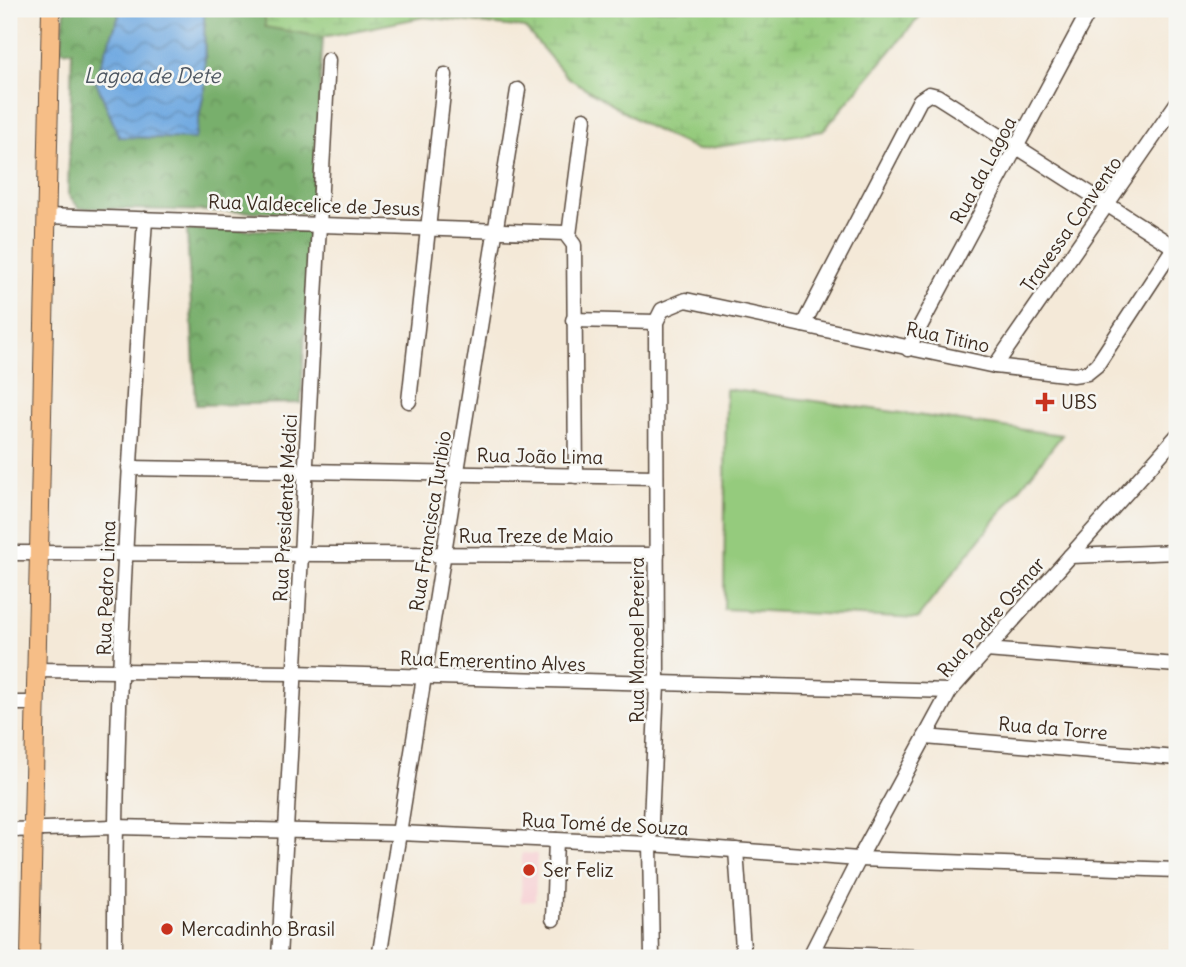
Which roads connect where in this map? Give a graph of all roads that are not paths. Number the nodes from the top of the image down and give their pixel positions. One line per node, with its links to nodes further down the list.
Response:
1 (51, 9): 10 (main road)
2 (1090, 9): 8 (street, Rua da Lagoa)
3 (328, 60): 12 (street, Rua Presidente Médici)
4 (445, 75): 13 (street)
5 (518, 90): 14 (street, Rua Francisca Turibio)
6 (1177, 103): 9 (street, Travessa Convento)
7 (584, 119): 15 (street)
8 (1018, 146): 9 (street); 19 (street); 20 (street, Rua da Lagoa)
9 (1111, 203): 16 (street); 21 (street, Travessa Convento)
10 (46, 216): 11 (street, Rua Valdecelice de Jesus); 29 (main road)
11 (145, 219): 12 (street, Rua Valdecelice de Jesus); 24 (street, Rua Pedro Lima)
12 (319, 224): 13 (street, Rua Valdecelice de Jesus); 25 (street, Rua Presidente Médici)
13 (428, 227): 14 (street, Rua Valdecelice de Jesus); 22 (street)
14 (496, 231): 15 (street, Rua Valdecelice de Jesus); 26 (street, Rua Francisca Turibio)
15 (571, 240): 17 (street)
16 (1176, 246): 21 (street, Rua Titino)
17 (573, 320): 18 (street); 27 (street)
18 (656, 322): 19 (street, Rua Titino); 28 (street, Rua Manoel Pereira)
19 (803, 325): 20 (street, Rua Titino)
20 (908, 349): 21 (street, Rua Titino)
21 (995, 366)
22 (409, 401)
23 (1177, 436): 36 (street, Rua Padre Osmar)
24 (129, 468): 25 (street, Rua João Lima); 32 (street, Rua Pedro Lima)
25 (306, 471): 26 (street, Rua João Lima); 33 (street, Rua Presidente Médici)
26 (457, 474): 27 (street, Rua João Lima); 34 (street, Rua Francisca Turibio)
27 (576, 476): 28 (street, Rua João Lima)
28 (656, 477): 35 (street, Rua Manoel Pereira)
29 (38, 552): 31 (street, Rua Treze de Maio); 32 (street, Rua Treze de Maio); 39 (main road)
30 (1177, 552): 36 (street)
31 (9, 553)
32 (126, 554): 33 (street, Rua Treze de Maio); 40 (street, Rua Pedro Lima)
33 (302, 554): 34 (street, Rua Treze de Maio); 41 (street, Rua Presidente Médici)
34 (444, 555): 35 (street, Rua Treze de Maio); 42 (street, Rua Francisca Turibio)
35 (657, 555): 43 (street, Rua Manoel Pereira)
36 (1070, 556): 37 (street, Rua Padre Osmar)
37 (986, 650): 38 (street); 44 (street, Rua Padre Osmar)
38 (1177, 664)
39 (35, 670): 40 (street, Rua Emerentino Alves); 46 (main road)
40 (122, 672): 41 (street, Rua Emerentino Alves); 49 (street, Rua Pedro Lima)
41 (294, 673): 42 (street, Rua Emerentino Alves); 52 (street, Rua Presidente Médici)
42 (424, 678): 43 (street, Rua Emerentino Alves); 53 (street, Rua Francisca Turibio)
43 (657, 685): 44 (street, Rua Emerentino Alves); 55 (street, Rua Manoel Pereira)
44 (950, 691): 47 (street, Rua Padre Osmar)
45 (9, 703): 46 (street)
46 (34, 704): 50 (main road)
47 (925, 737): 48 (street, Rua da Torre); 57 (street, Rua Padre Osmar)
48 (1177, 758)
49 (115, 827): 50 (street, Rua Tomé de Souza); 52 (street, Rua Tomé de Souza); 63 (street, Rua Pedro Lima)
50 (30, 829): 51 (street, Rua Tomé de Souza); 62 (main road)
51 (9, 830)
52 (285, 832): 53 (street, Rua Tomé de Souza); 64 (street, Rua Presidente Médici)
53 (399, 833): 54 (street, Rua Tomé de Souza); 65 (street, Rua Francisca Turibio)
54 (556, 840): 55 (street, Rua Tomé de Souza); 59 (street)
55 (650, 844): 56 (street, Rua Tomé de Souza); 66 (street, Rua Manoel Pereira)
56 (736, 850): 57 (street, Rua Tomé de Souza); 60 (street)
57 (859, 859): 58 (street, Rua Tomé de Souza); 61 (street, Rua Padre Osmar)
58 (1177, 870)
59 (553, 919)
60 (743, 949)
61 (810, 956): 67 (street)
62 (30, 958)
63 (115, 958)
64 (279, 958)
65 (379, 958)
66 (652, 958)
67 (945, 958)

